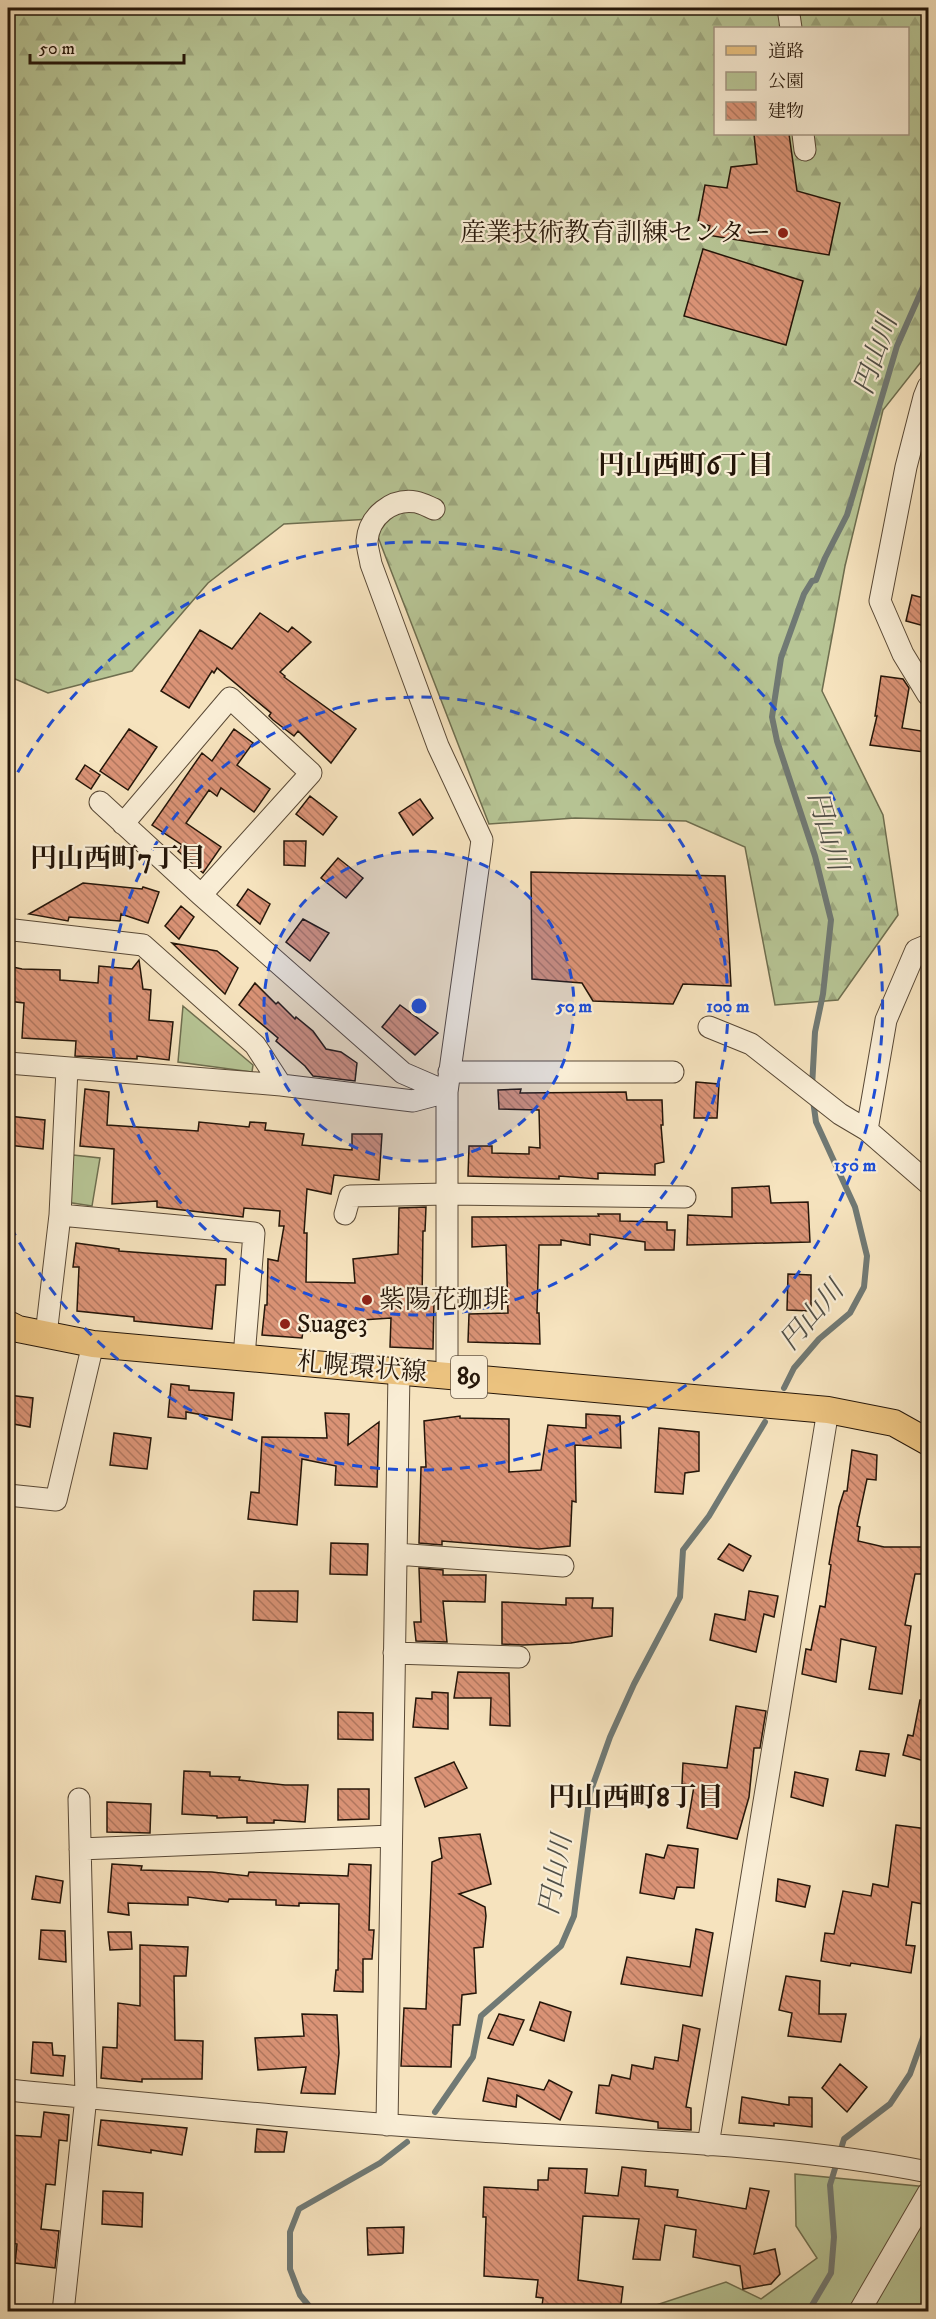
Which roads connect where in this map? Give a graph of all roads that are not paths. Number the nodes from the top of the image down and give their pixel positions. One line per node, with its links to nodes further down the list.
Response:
1 (788, 8): 2 (street)
2 (791, 27)
3 (928, 387): 5 (street)
4 (434, 509): 15 (street)
5 (928, 695)
6 (100, 802): 7 (street)
7 (123, 824): 8 (street); 8 (street)
8 (201, 896): 15 (street)
9 (8, 933): 16 (street)
10 (928, 945): 17 (street)
11 (709, 1028): 17 (street)
12 (8, 1063): 13 (street)
13 (67, 1069): 16 (street); 22 (street)
14 (673, 1072): 15 (street)
15 (448, 1082): 16 (street); 19 (street)
16 (281, 1085)
17 (867, 1130): 18 (street)
18 (928, 1183)
19 (447, 1194): 20 (street); 21 (street); 28 (street)
20 (685, 1197)
21 (345, 1214)
22 (60, 1215): 24 (street); 26 (street)
23 (11, 1331): 24 (main road, 札幌環状線 / 89)
24 (46, 1335): 25 (main road, 札幌環状線 / 89)
25 (93, 1344): 26 (main road, 札幌環状線 / 89); 31 (street)
26 (244, 1358): 27 (main road, 札幌環状線 / 89)
27 (399, 1371): 28 (main road, 札幌環状線 / 89); 32 (street)
28 (447, 1376): 29 (main road, 札幌環状線 / 89)
29 (828, 1410): 30 (main road, 札幌環状線 / 89); 42 (street)
30 (928, 1440)
31 (8, 1495)
32 (396, 1554): 33 (street); 34 (street)
33 (563, 1566)
34 (394, 1653): 35 (street); 37 (street)
35 (519, 1658)
36 (79, 1799): 38 (street)
37 (391, 1836): 38 (street); 41 (street)
38 (80, 1849): 40 (street)
39 (8, 2090): 40 (street)
40 (86, 2097): 41 (street); 45 (street)
41 (387, 2125): 42 (street)
42 (708, 2145): 43 (street)
43 (928, 2172)
44 (928, 2193): 46 (street)
45 (63, 2312)
46 (859, 2312)

